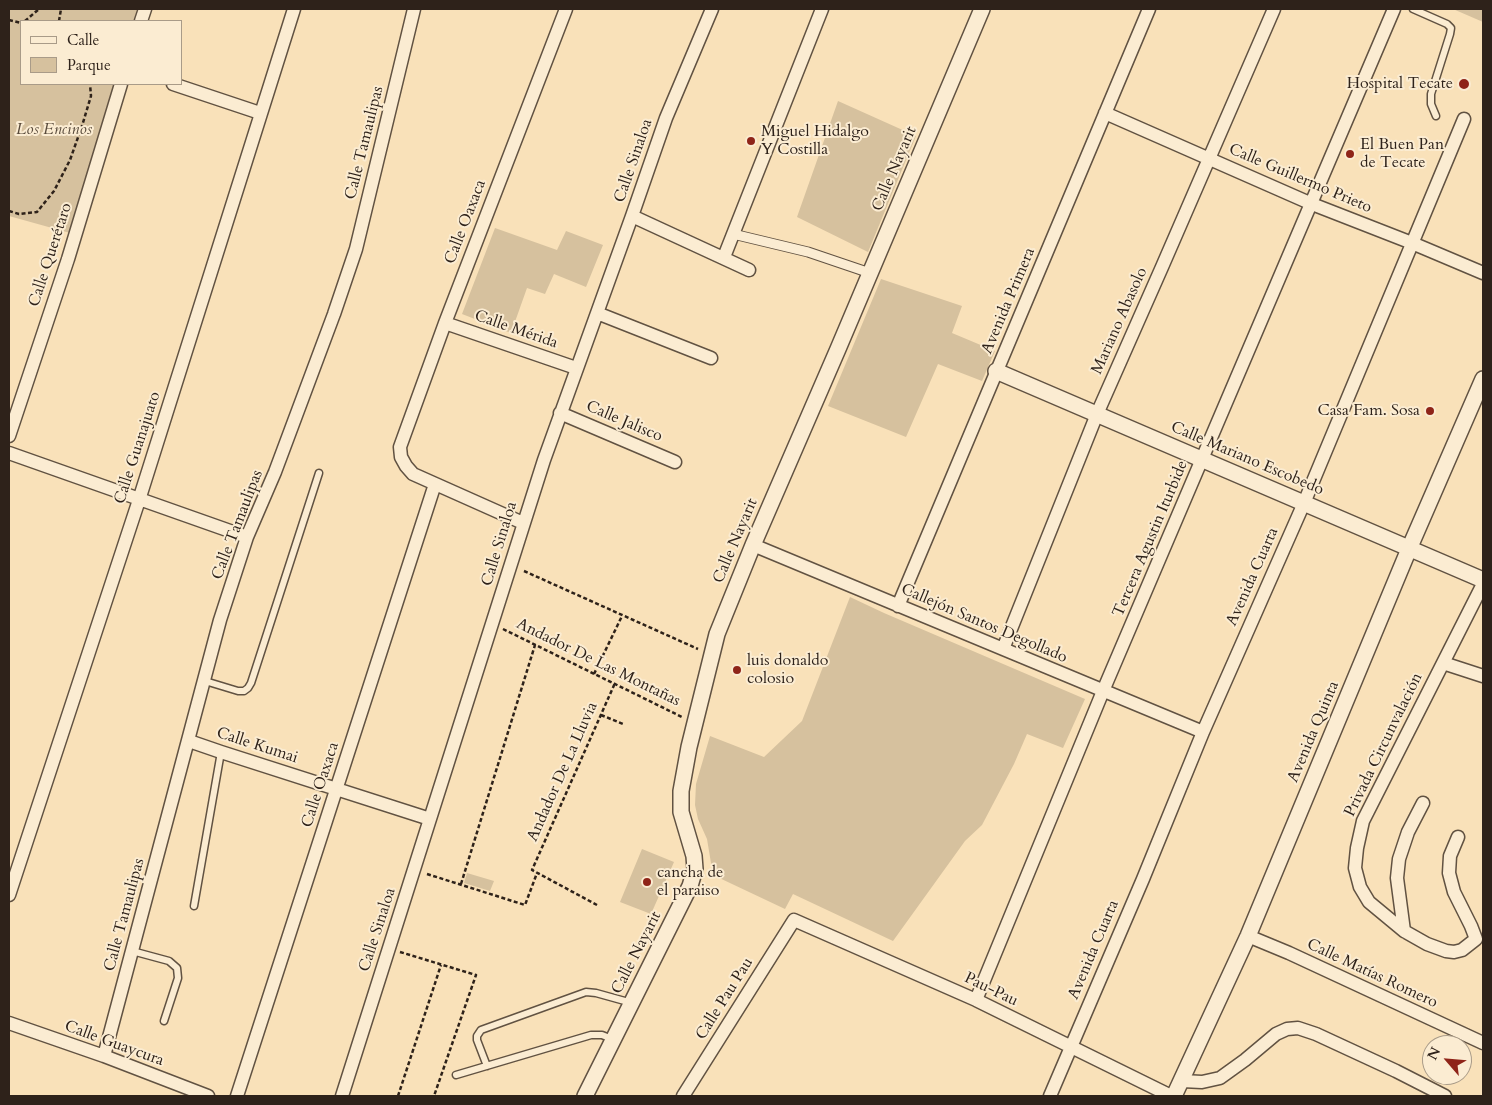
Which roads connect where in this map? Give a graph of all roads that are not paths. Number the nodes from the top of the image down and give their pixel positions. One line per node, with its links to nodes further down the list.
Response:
1 (294, 9): 14 (street, Calle Guanajuato)
2 (414, 9): 43 (street, Calle Tamaulipas)
3 (566, 9): 27 (street, Calle Oaxaca)
4 (712, 9): 19 (street, Calle Sinaloa)
5 (822, 9): 20 (street)
6 (982, 9): 24 (street, Calle Nayarit)
7 (1149, 9): 13 (street, Avenida Primera)
8 (1274, 9): 17 (street, Mariano Abasolo)
9 (1394, 9): 18 (street, Tercera Agustin Iturbide)
10 (1413, 9): 15 (lane)
11 (121, 85): 34 (street, Calle Querétaro)
12 (176, 85): 14 (street)
13 (1105, 112): 17 (street, Calle Guillermo Prieto); 30 (street, Avenida Primera)
14 (260, 113): 40 (street, Calle Guanajuato)
15 (1436, 116)
16 (1464, 119): 21 (street, Avenida Cuarta)
17 (1210, 159): 18 (street, Calle Guillermo Prieto); 33 (street, Mariano Abasolo)
18 (1312, 204): 21 (street, Calle Guillermo Prieto); 36 (street, Tercera Agustin Iturbide)
19 (632, 216): 22 (street); 26 (street, Calle Sinaloa)
20 (733, 234): 22 (street); 24 (street)
21 (1412, 243): 25 (street, Calle Guillermo Prieto); 41 (street, Avenida Cuarta)
22 (724, 257): 23 (street)
23 (749, 270)
24 (870, 273): 44 (street, Calle Nayarit)
25 (1483, 273)
26 (597, 313): 28 (street); 29 (street, Calle Sinaloa)
27 (445, 323): 29 (street, Calle Mérida); 39 (street, Calle Oaxaca)
28 (711, 358)
29 (576, 368): 32 (street, Calle Sinaloa)
30 (996, 370): 33 (street, Calle Mariano Escobedo); 47 (street, Avenida Primera)
31 (1483, 379): 45 (street, Avenida Quinta)
32 (560, 413): 37 (street, Calle Jalisco); 42 (street, Calle Sinaloa)
33 (1097, 414): 36 (street, Calle Mariano Escobedo); 48 (street, Mariano Abasolo)
34 (9, 436)
35 (9, 453): 40 (street)
36 (1202, 459): 41 (street, Calle Mariano Escobedo); 52 (street, Tercera Agustin Iturbide)
37 (675, 462)
38 (319, 473): 51 (lane)
39 (436, 484): 42 (street); 56 (street, Calle Oaxaca)
40 (139, 500): 43 (street); 60 (street, Calle Guanajuato)
41 (1304, 503): 45 (street, Calle Mariano Escobedo); 53 (street, Avenida Cuarta)
42 (523, 523): 58 (street, Calle Sinaloa)
43 (247, 537): 51 (street, Calle Tamaulipas)
44 (753, 545): 47 (street, Callejón Santos Degollado); 68 (street, Calle Nayarit)
45 (1409, 548): 46 (street, Calle Mariano Escobedo); 65 (street, Avenida Quinta)
46 (1483, 582): 49 (street, Privada Circunvalación)
47 (898, 606): 48 (street, Callejón Santos Degollado)
48 (1003, 650): 52 (street, Callejón Santos Degollado)
49 (1443, 663): 50 (street); 63 (street, Privada Circunvalación)
50 (1483, 676)
51 (205, 681): 54 (street, Calle Tamaulipas)
52 (1103, 691): 53 (street, Callejón Santos Degollado); 67 (street, Tercera Agustin Iturbide)
53 (1203, 732): 73 (street, Avenida Cuarta)
54 (189, 741): 55 (street, Calle Kumai); 66 (street, Calle Tamaulipas)
55 (221, 752): 56 (street, Calle Kumai); 61 (lane)
56 (337, 789): 58 (street, Calle Kumai); 79 (street, Calle Oaxaca)
57 (1423, 804): 63 (street)
58 (430, 819): 80 (street, Calle Sinaloa)
59 (1458, 837): 64 (street, Privada Circunvalación)
60 (9, 895)
61 (194, 906)
62 (794, 920): 67 (street, Pau-Pau); 82 (street, Calle Pau Pau)
63 (1404, 931): 64 (street, Privada Circunvalación)
64 (1480, 935)
65 (1248, 936): 72 (street, Calle Matías Romero); 77 (street, Avenida Quinta)
66 (132, 951): 69 (lane); 74 (street, Calle Tamaulipas)
67 (976, 1000): 73 (street, Pau-Pau)
68 (632, 1003): 71 (street, Calle Nayarit); 75 (lane)
69 (164, 1021)
70 (9, 1023): 74 (street, Calle Guaycura)
71 (613, 1039): 75 (lane); 81 (street, Calle Nayarit)
72 (1483, 1043)
73 (1070, 1048): 83 (street, Avenida Cuarta); 84 (street, Pau-Pau)
74 (104, 1056): 78 (street, Calle Guaycura)
75 (486, 1066): 76 (lane)
76 (456, 1075)
77 (1182, 1081): 84 (street, Avenida Quinta); 85 (street)
78 (208, 1096)
79 (237, 1096)
80 (342, 1096)
81 (585, 1096)
82 (685, 1096)
83 (1050, 1096)
84 (1173, 1096)
85 (1444, 1096)

